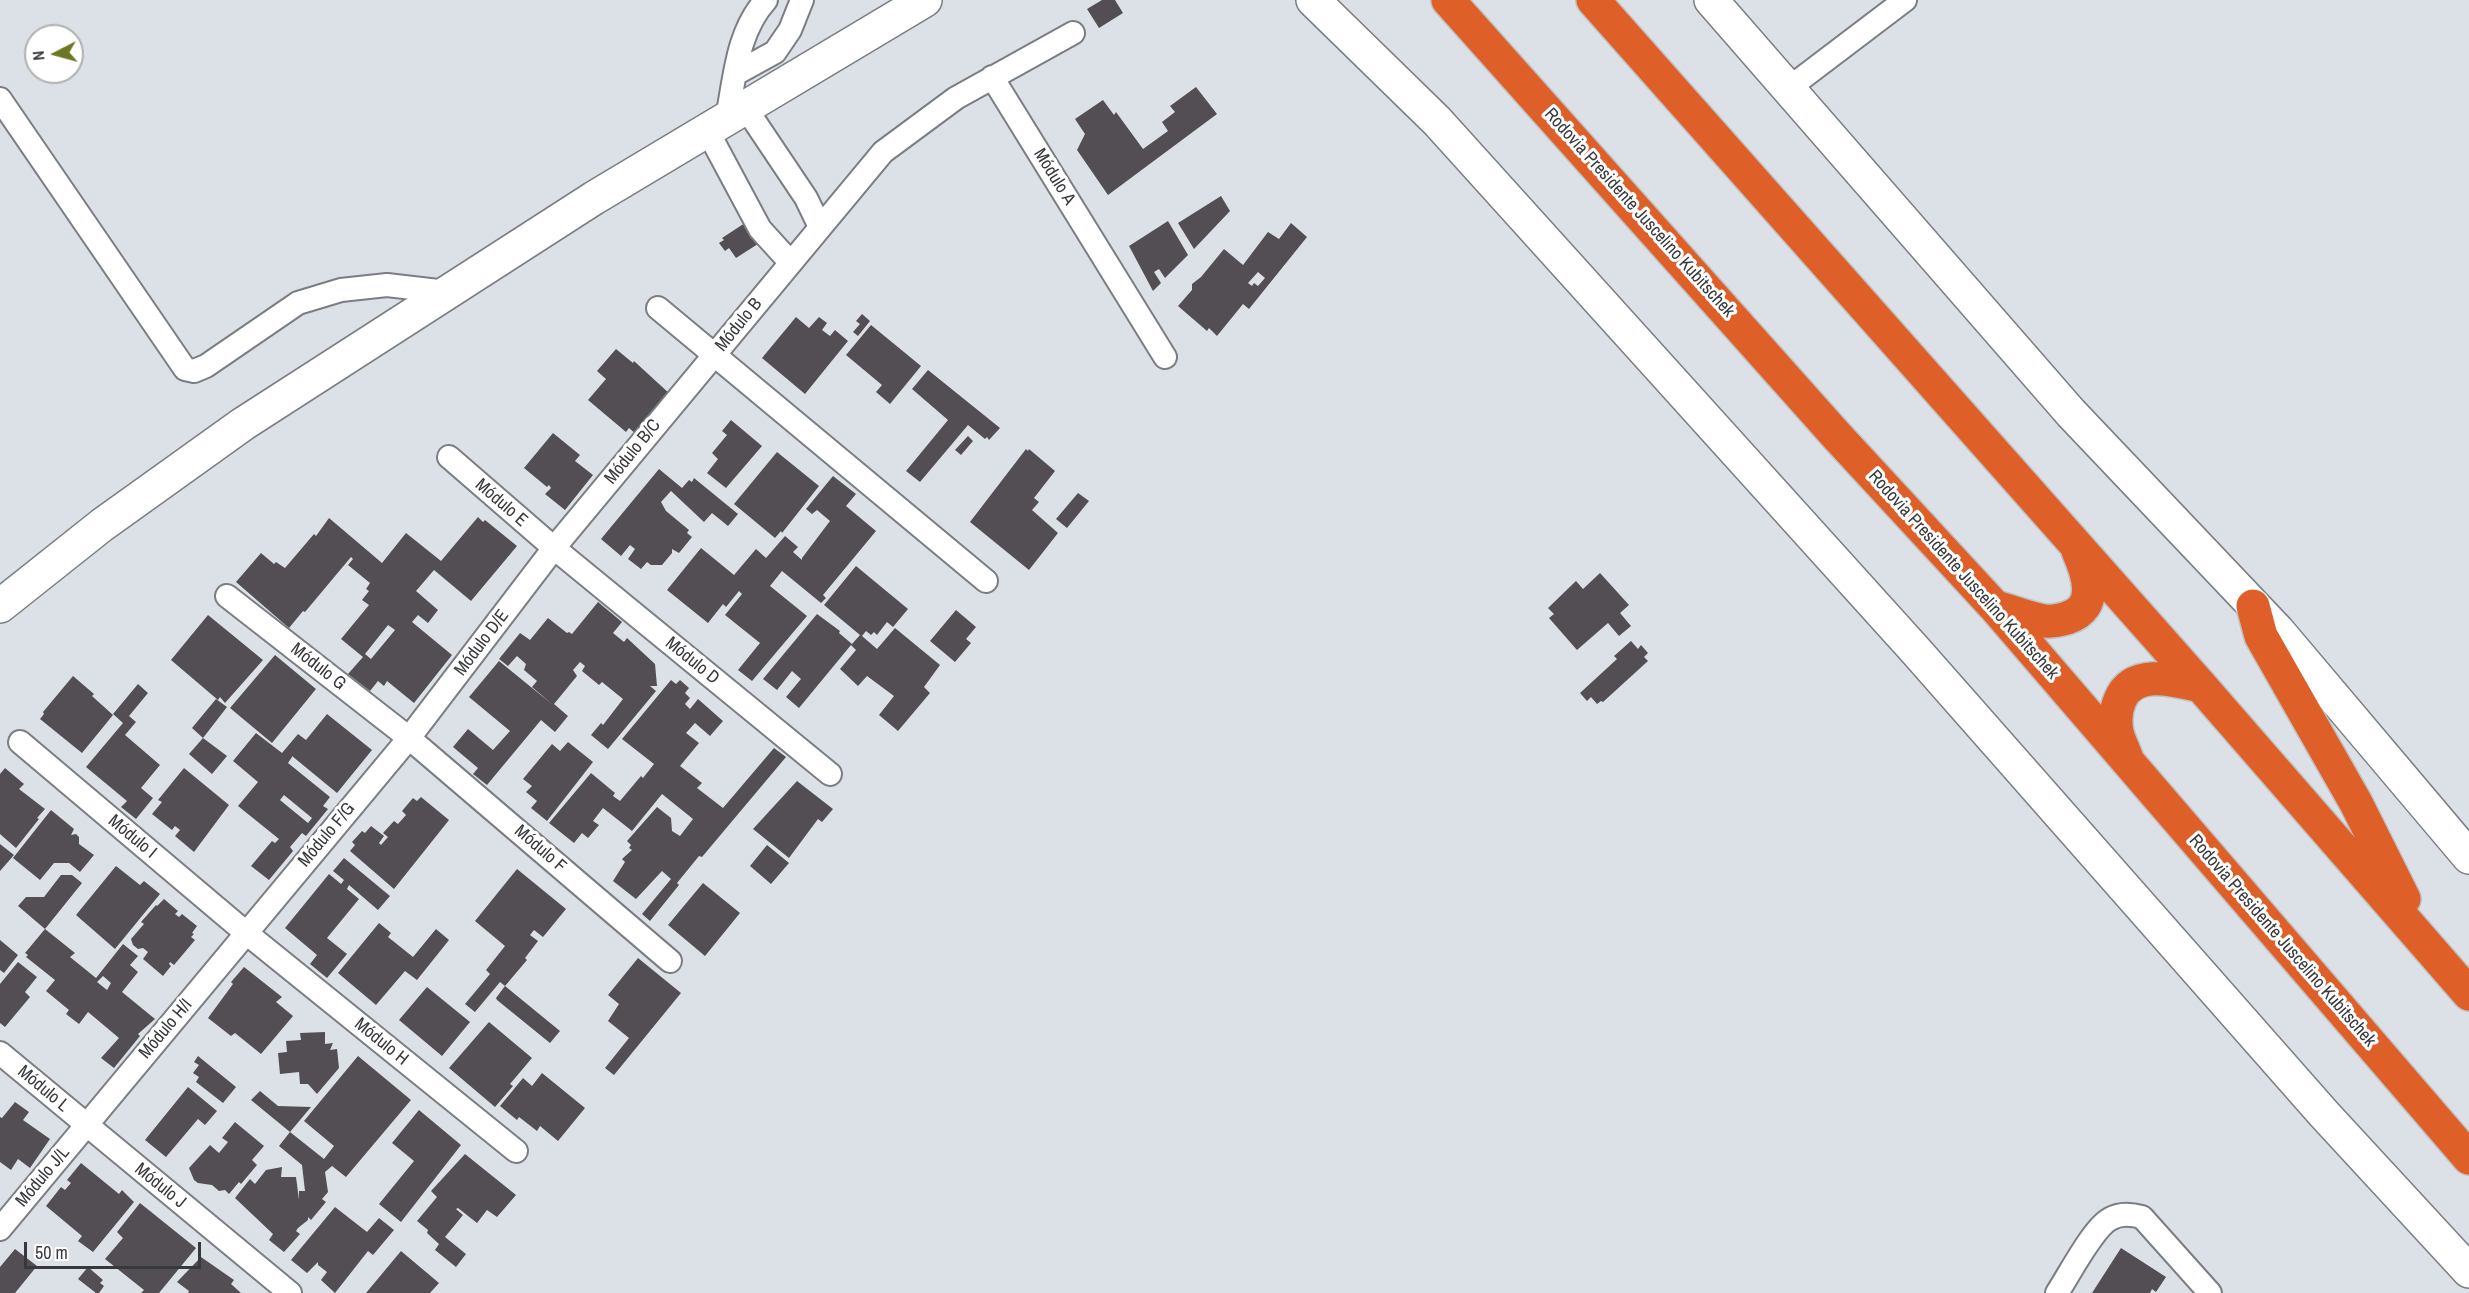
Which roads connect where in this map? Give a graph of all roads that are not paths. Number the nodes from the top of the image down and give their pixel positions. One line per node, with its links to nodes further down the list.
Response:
1 (766, 0): 10 (street)
2 (802, 0): 10 (street)
3 (925, 0): 14 (main road)
4 (1313, 0): 44 (main road)
5 (1448, 0): 28 (highway, Rodovia Presidente Juscelino Kubitschek)
6 (1593, 0): 22 (highway)
7 (1712, 0): 12 (main road)
8 (1905, 0): 12 (street)
9 (1073, 33): 11 (street)
10 (735, 74): 14 (street)
11 (992, 76): 15 (street, Módulo B); 20 (street, Módulo A)
12 (1789, 88): 27 (main road)
13 (0, 99): 17 (street)
14 (726, 118): 15 (street); 16 (street); 17 (main road)
15 (820, 227): 16 (street, Módulo B)
16 (790, 262): 19 (street, Módulo B)
17 (447, 292): 26 (main road)
18 (658, 308): 19 (street)
19 (713, 355): 23 (street, Módulo B/C); 24 (street, Módulo B)
20 (1165, 357)
21 (449, 457): 23 (street, Módulo E)
22 (2076, 546): 28 (highway); 29 (highway)
23 (554, 548): 30 (street, Módulo D/E); 33 (street, Módulo D)
24 (986, 581)
25 (227, 596): 30 (street, Módulo G)
26 (0, 606)
27 (2253, 606): 34 (main road); 36 (highway)
28 (1995, 607): 32 (highway, Rodovia Presidente Juscelino Kubitschek)
29 (2201, 686): 32 (highway); 36 (highway)
30 (410, 738): 35 (street, Módulo F/G); 37 (street, Módulo F)
31 (20, 742): 35 (street, Módulo I)
32 (2130, 766): 42 (highway, Rodovia Presidente Juscelino Kubitschek)
33 (830, 774)
34 (2469, 857)
35 (245, 933): 40 (street, Módulo H/I); 41 (street, Módulo H)
36 (2424, 941): 38 (highway)
37 (670, 961)
38 (2469, 994)
39 (0, 1053): 40 (street, Módulo L)
40 (86, 1125): 43 (street, Módulo J/L); 45 (street, Módulo J)
41 (516, 1151)
42 (2469, 1158)
43 (0, 1229)
44 (2469, 1270)
45 (290, 1293)
46 (2057, 1293): 47 (street)
47 (2210, 1293)

